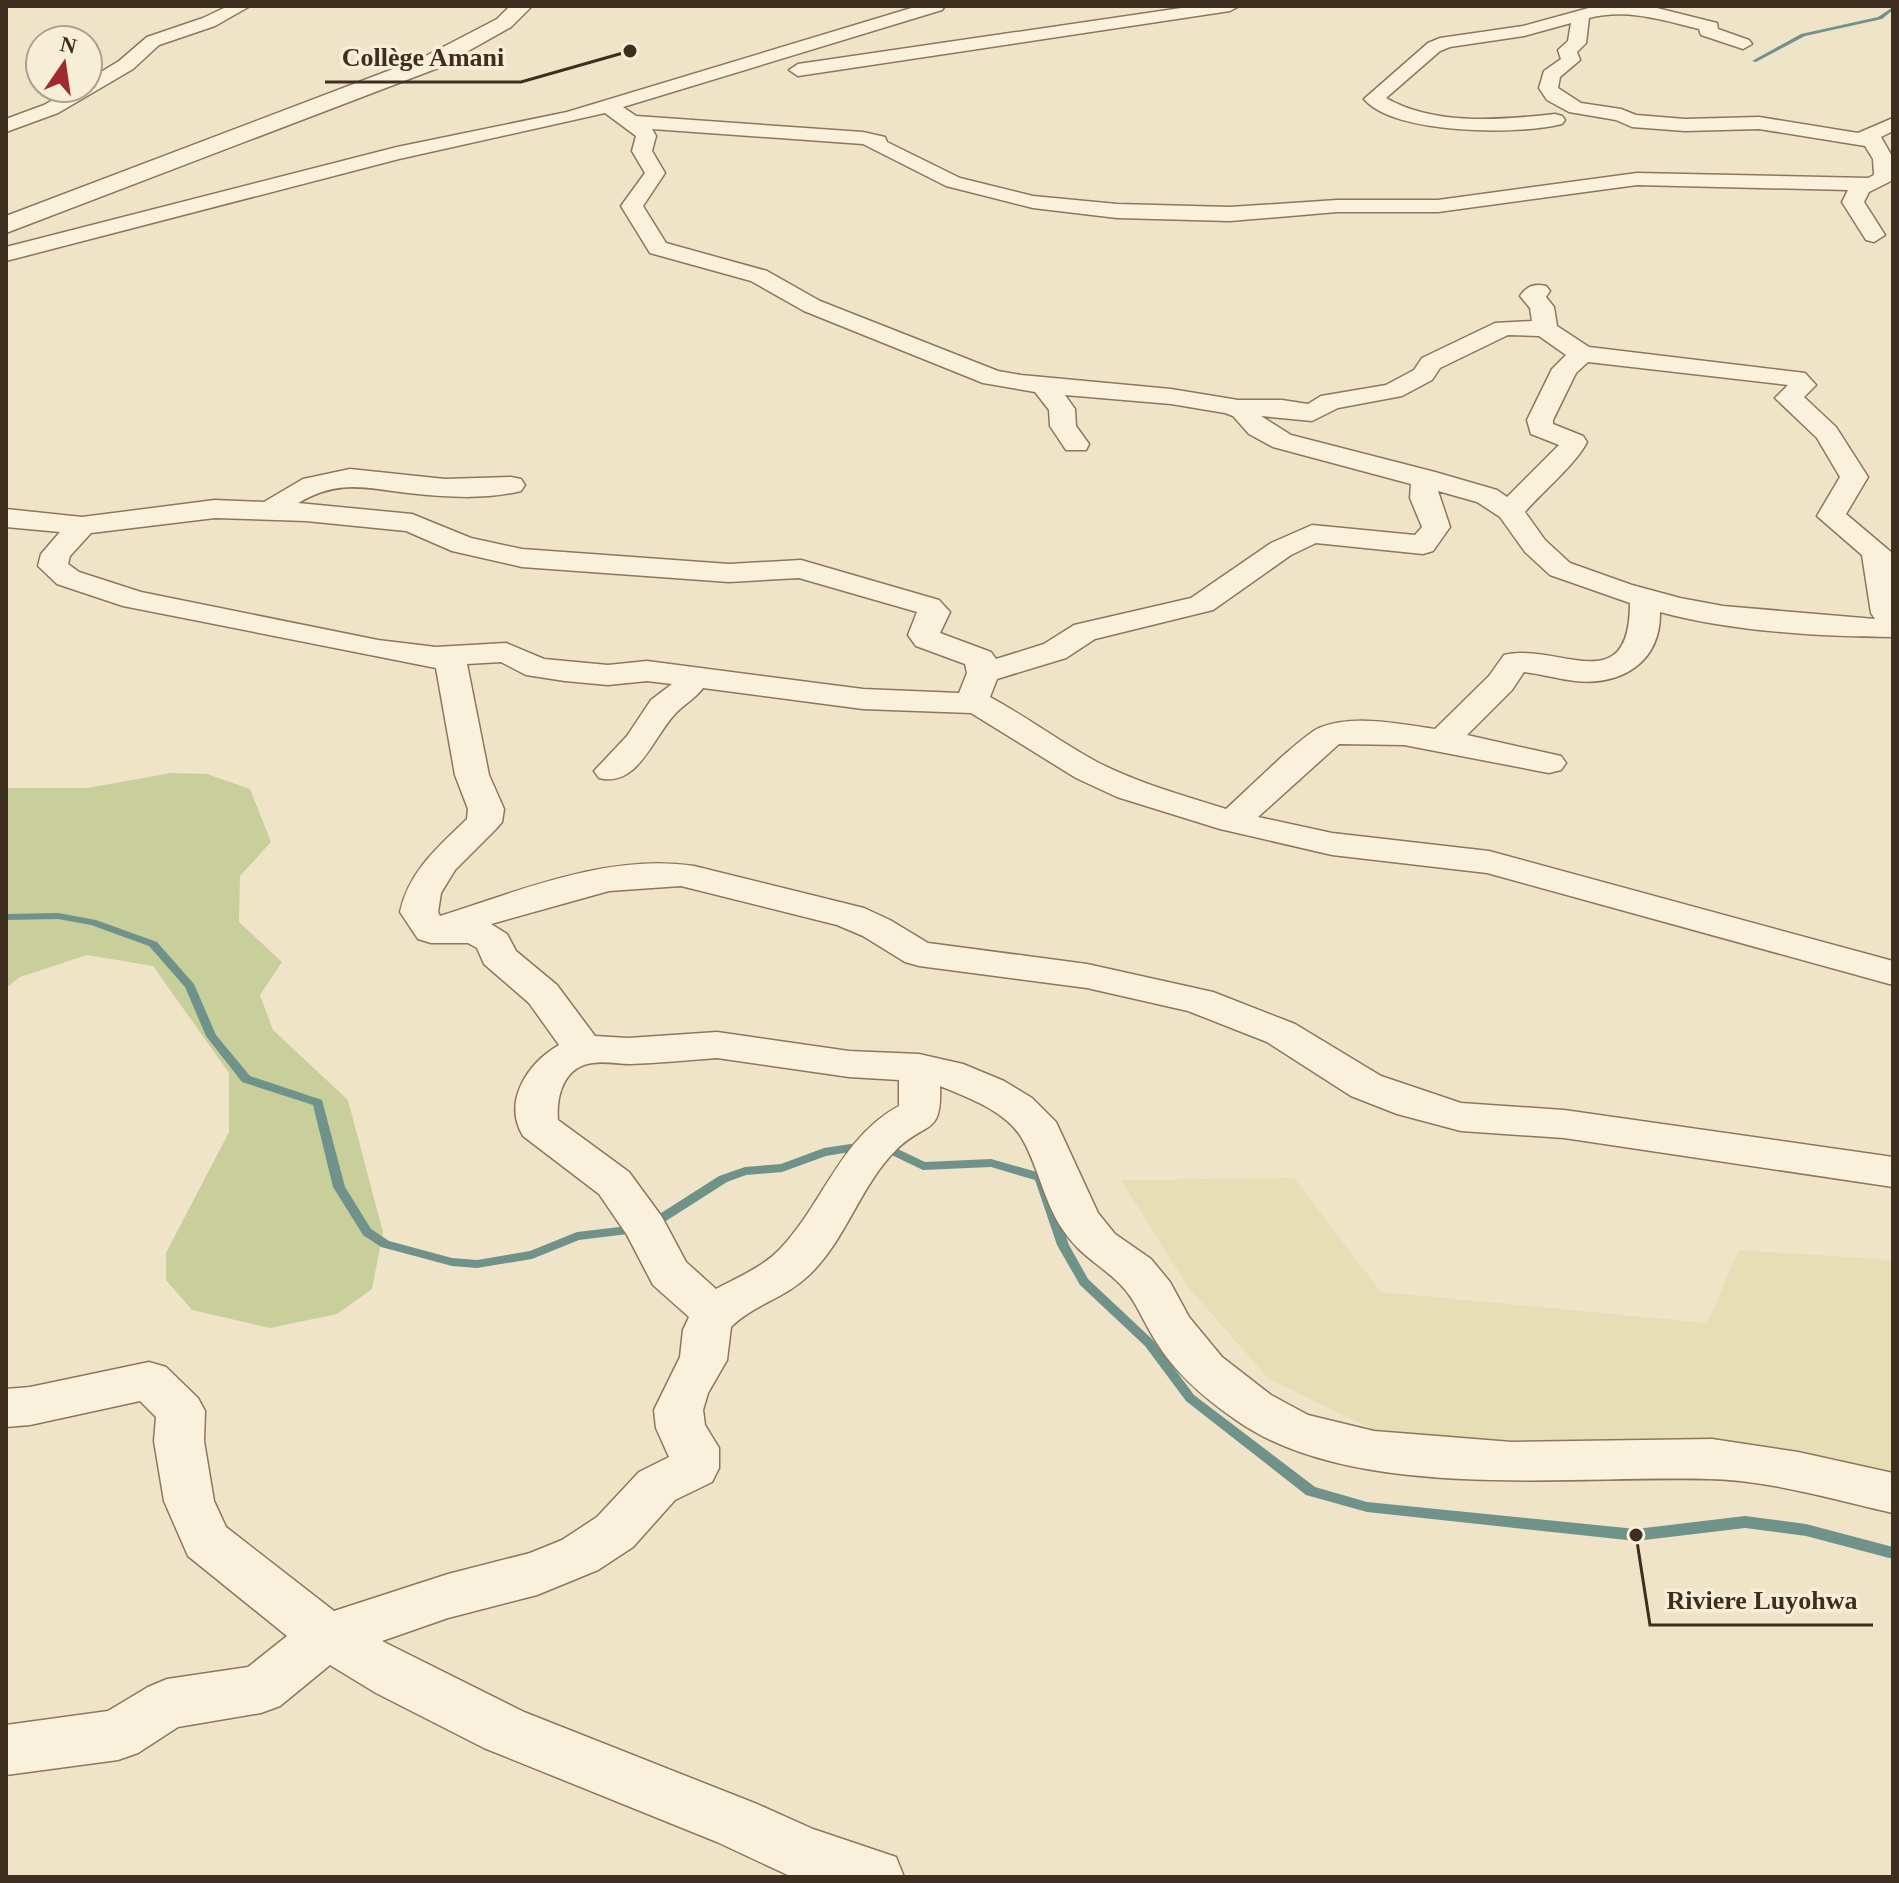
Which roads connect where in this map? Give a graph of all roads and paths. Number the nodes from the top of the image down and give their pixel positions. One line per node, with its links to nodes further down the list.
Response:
1 (241, 6): 9 (street)
2 (522, 6): 19 (street)
3 (936, 6): 7 (street)
4 (1230, 6): 10 (street)
5 (1583, 11): 8 (street); 13 (street); 17 (street)
6 (855, 15): 7 (street)
7 (884, 23): 10 (street)
8 (1743, 44)
9 (104, 78)
10 (668, 89): 12 (street)
11 (60, 104): 16 (street)
12 (608, 106): 14 (street); 21 (street)
13 (1555, 120)
14 (632, 122): 18 (street); 25 (street)
15 (1893, 124): 17 (street)
16 (7, 125)
17 (1875, 142): 18 (street)
18 (1871, 184): 20 (street)
19 (6, 225)
20 (1874, 235)
21 (6, 254)
22 (1538, 291): 23 (street)
23 (1545, 329): 24 (street); 26 (street)
24 (1582, 354): 31 (street); 35 (street)
25 (1042, 384): 26 (street); 27 (street)
26 (1238, 408): 28 (street)
27 (1076, 444)
28 (1425, 478): 31 (street); 39 (street)
29 (511, 485): 30 (street)
30 (271, 511): 33 (street); 39 (street)
31 (1510, 511): 34 (street)
32 (6, 518): 33 (street)
33 (82, 526): 37 (street)
34 (1645, 599): 36 (street); 40 (street)
35 (1893, 617)
36 (1893, 628)
37 (436, 656): 38 (street); 44 (street)
38 (693, 677): 39 (street); 42 (street)
39 (981, 688): 43 (street)
40 (1441, 742): 41 (street); 43 (street)
41 (1549, 763)
42 (611, 771)
43 (1232, 822): 45 (street)
44 (431, 931): 46 (street); 48 (street)
45 (1893, 973)
46 (583, 1049): 47 (street); 49 (street)
47 (919, 1067): 49 (street); 51 (street)
48 (1893, 1172)
49 (715, 1314): 52 (street)
50 (6, 1408): 52 (street)
51 (1893, 1493)
52 (327, 1636): 53 (street); 54 (street)
53 (6, 1750)
54 (800, 1865): 55 (street)
55 (875, 1877)

